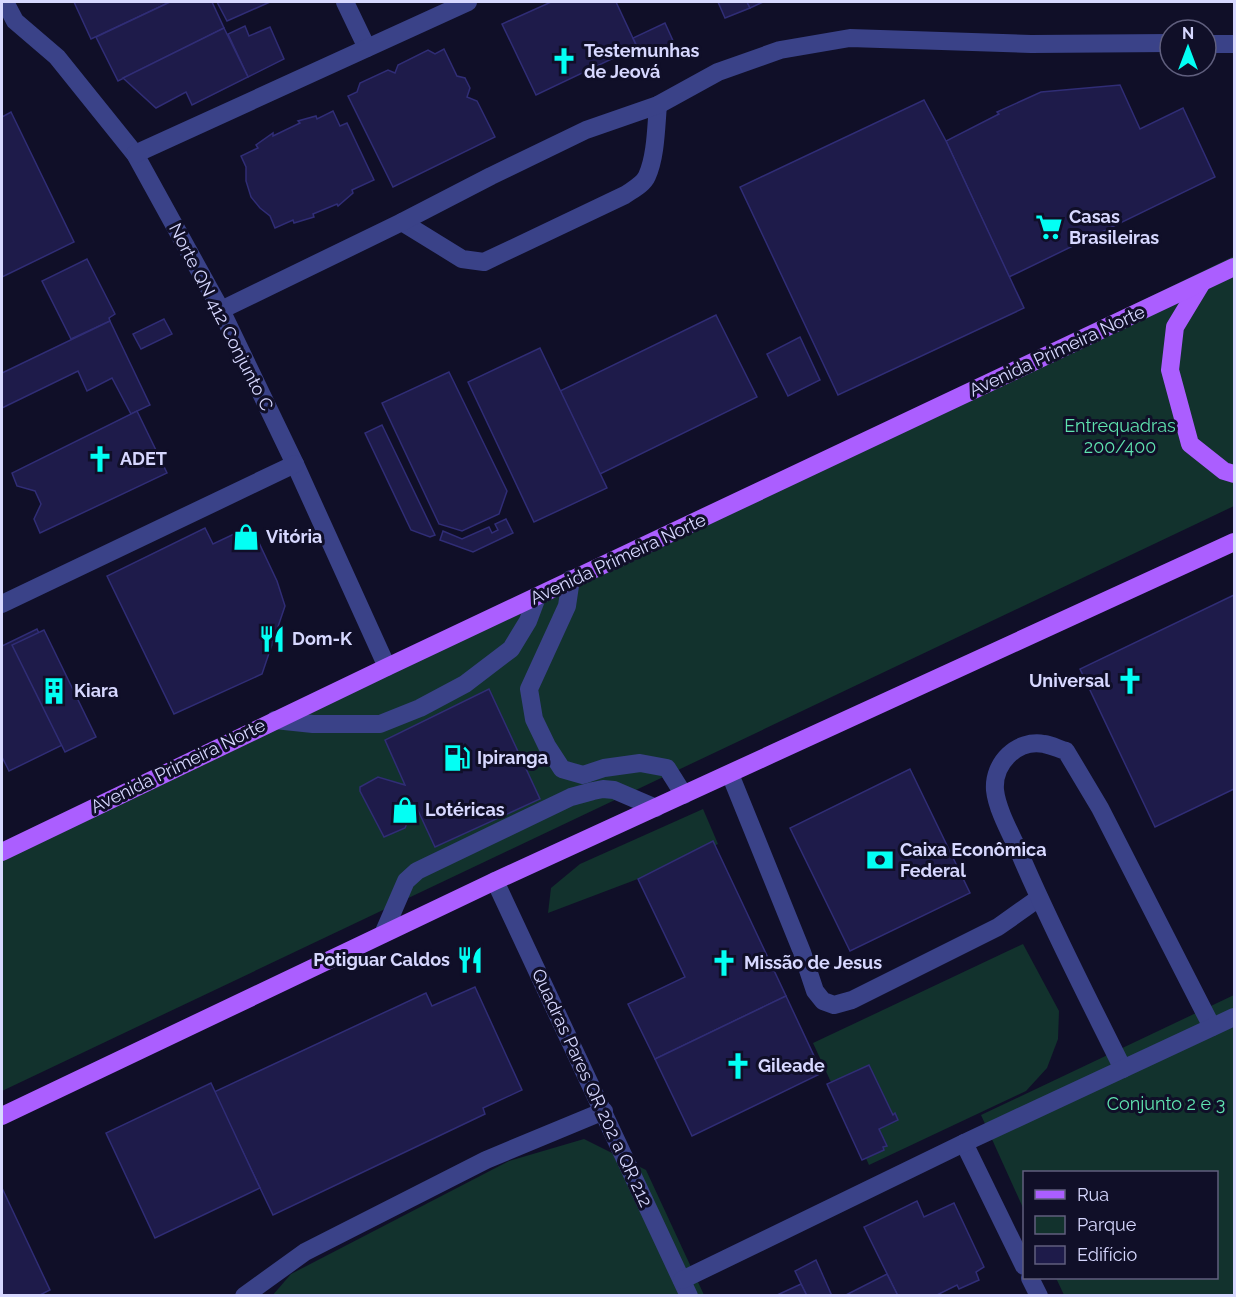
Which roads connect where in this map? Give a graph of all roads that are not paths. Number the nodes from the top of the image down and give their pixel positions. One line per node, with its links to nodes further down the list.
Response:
1 (5, 2): 4 (street, Norte QN 412 Conjunto C)
2 (345, 2): 8 (street)
3 (468, 2): 8 (street)
4 (8, 24): 10 (street, Norte QN 412 Conjunto C)
5 (1158, 43): 9 (street)
6 (1218, 44): 7 (street)
7 (1234, 44)
8 (367, 48): 10 (street)
9 (658, 105): 11 (street); 11 (street)
10 (135, 154): 14 (street, Norte QN 412 Conjunto C)
11 (402, 222): 14 (street)
12 (1234, 267): 13 (main road, Avenida Primeira Norte)
13 (1201, 284): 16 (main road); 18 (main road, Avenida Primeira Norte)
14 (221, 310): 15 (street, Norte QN 412 Conjunto C)
15 (295, 464): 20 (street); 21 (street, Norte QN 412 Conjunto C)
16 (1234, 474)
17 (1234, 542): 24 (main road)
18 (571, 579): 19 (main road, Avenida Primeira Norte); 23 (street)
19 (537, 597): 21 (main road, Avenida Primeira Norte); 22 (street)
20 (2, 604)
21 (387, 667): 22 (main road, Avenida Primeira Norte)
22 (275, 720): 28 (main road, Avenida Primeira Norte)
23 (562, 769): 25 (street); 26 (street)
24 (730, 774): 25 (main road); 30 (street)
25 (684, 795): 27 (main road)
26 (571, 797): 27 (street); 31 (street)
27 (656, 808): 29 (main road)
28 (2, 852)
29 (495, 881): 31 (main road); 35 (street, Quadras Pares QR 202 a QR 212)
30 (1039, 898): 33 (street); 34 (street)
31 (383, 934): 36 (main road)
32 (1234, 1017): 33 (street)
33 (1212, 1027): 34 (street)
34 (1123, 1069): 37 (street)
35 (604, 1111): 40 (street, Quadras Pares QR 202 a QR 212); 41 (street)
36 (2, 1116)
37 (964, 1143): 38 (street); 40 (street)
38 (1023, 1264)
39 (1030, 1279): 42 (street)
40 (686, 1288)
41 (244, 1296)
42 (1039, 1296)

